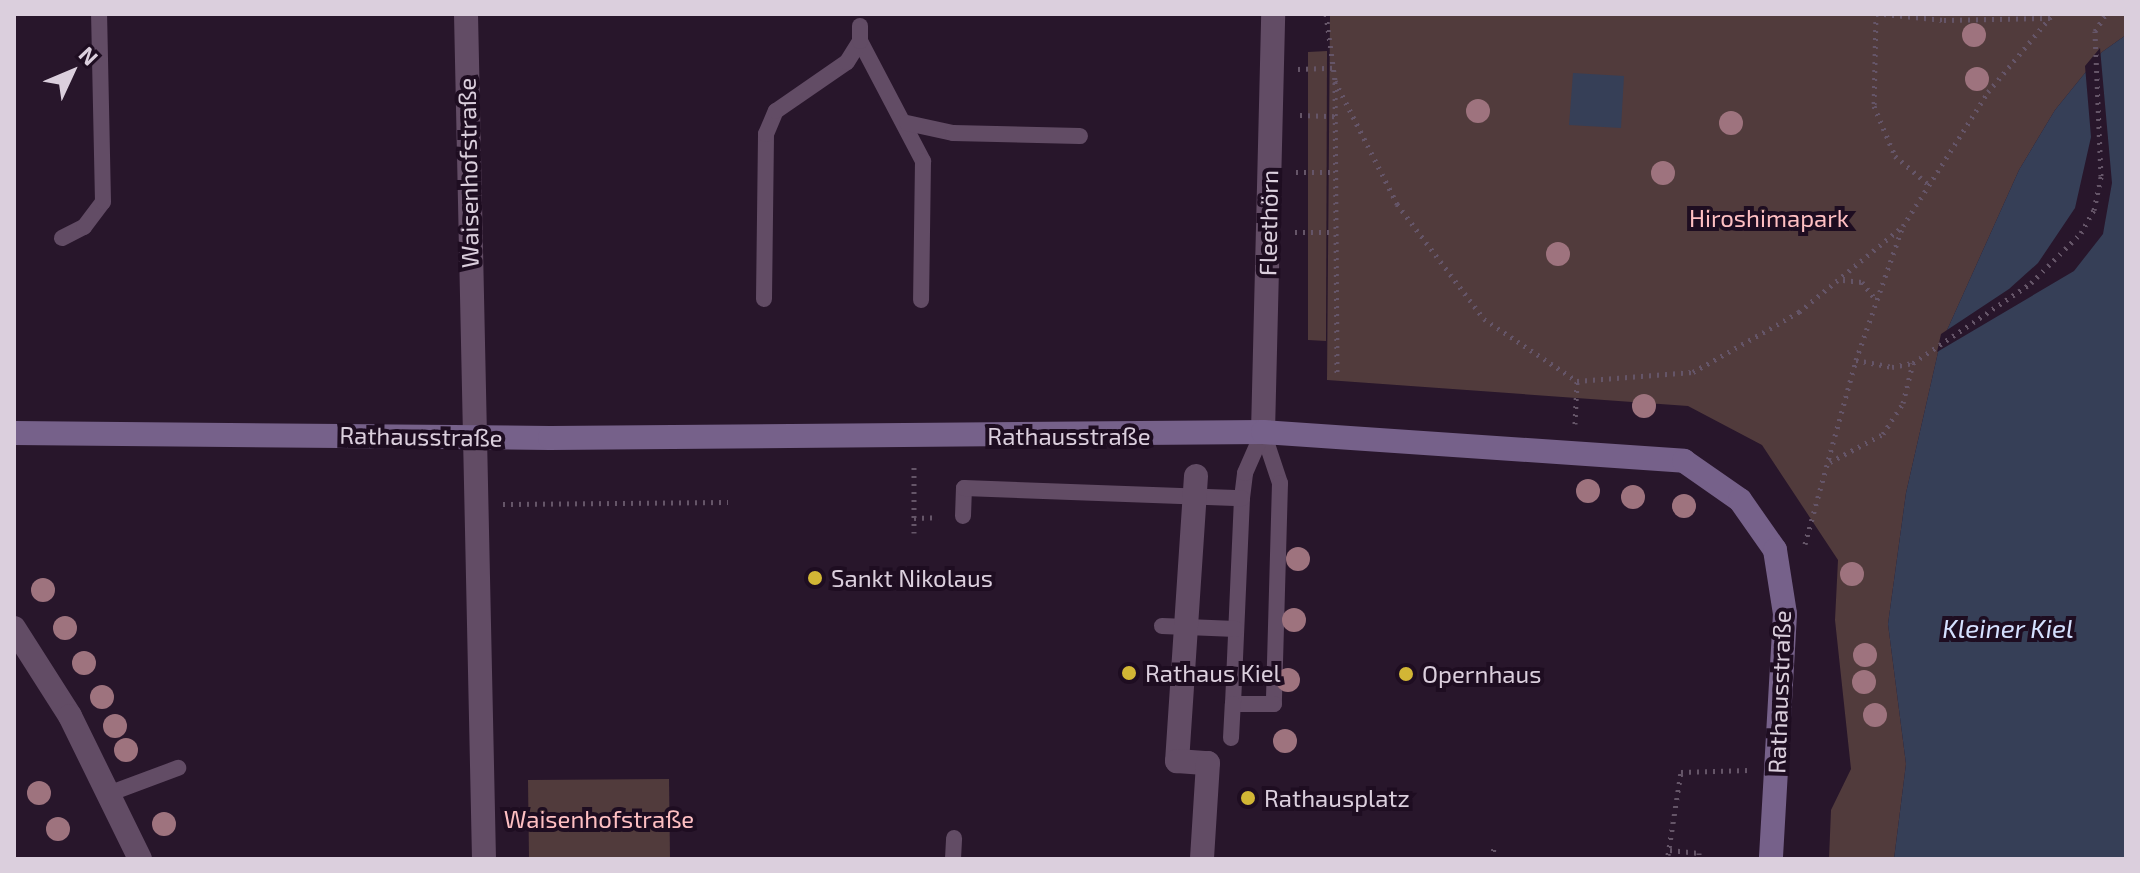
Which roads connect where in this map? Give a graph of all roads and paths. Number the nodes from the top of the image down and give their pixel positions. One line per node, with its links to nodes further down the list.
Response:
1 (99, 14): 16 (lane)
2 (466, 14): 27 (street, Waisenhofstraße)
3 (1273, 14): 14 (street, Fleethörn)
4 (1326, 14): 9 (path)
5 (1876, 14): 12 (path)
6 (1884, 14): 7 (path)
7 (2051, 16): 12 (path)
8 (2103, 16): 22 (path)
9 (1335, 81): 15 (path); 24 (path)
10 (907, 123): 11 (lane); 18 (lane); 19 (lane)
11 (1080, 136)
12 (1928, 184): 13 (path)
13 (1903, 226): 17 (path); 20 (path)
14 (1268, 232): 15 (path); 25 (street, Fleethörn)
15 (1334, 232): 23 (path)
16 (62, 238)
17 (1842, 280): 20 (path); 24 (path)
18 (764, 299)
19 (921, 300)
20 (1877, 301): 21 (path)
21 (1856, 360): 22 (path); 30 (path)
22 (1913, 363): 30 (path)
23 (1337, 373)
24 (1577, 381): 29 (path)
25 (1263, 432): 28 (street, Rathausstraße); 29 (street, Rathausstraße); 32 (lane); 41 (lane)
26 (14, 433): 27 (street, Rathausstraße)
27 (471, 436): 28 (street, Rathausstraße); 34 (street, Waisenhofstraße)
28 (915, 437): 36 (path)
29 (1573, 453): 54 (street, Rathausstraße)
30 (1829, 463): 37 (path)
31 (1196, 485): 32 (lane); 35 (lane); 39 (street)
32 (1242, 498): 40 (lane)
33 (728, 502): 34 (path)
34 (474, 505): 49 (street, Waisenhofstraße)
35 (963, 516)
36 (914, 533)
37 (1803, 554)
38 (14, 628): 45 (street)
39 (1174, 629): 40 (lane); 51 (street)
40 (1236, 629): 41 (lane)
41 (1233, 704): 42 (lane)
42 (1231, 738)
43 (178, 768): 45 (lane)
44 (1726, 772): 53 (path)
45 (108, 794): 48 (street)
46 (954, 838): 50 (lane)
47 (1494, 845): 52 (path)
48 (140, 859)
49 (484, 859)
50 (953, 859)
51 (1202, 859)
52 (1493, 859)
53 (1699, 859)
54 (1771, 859)

